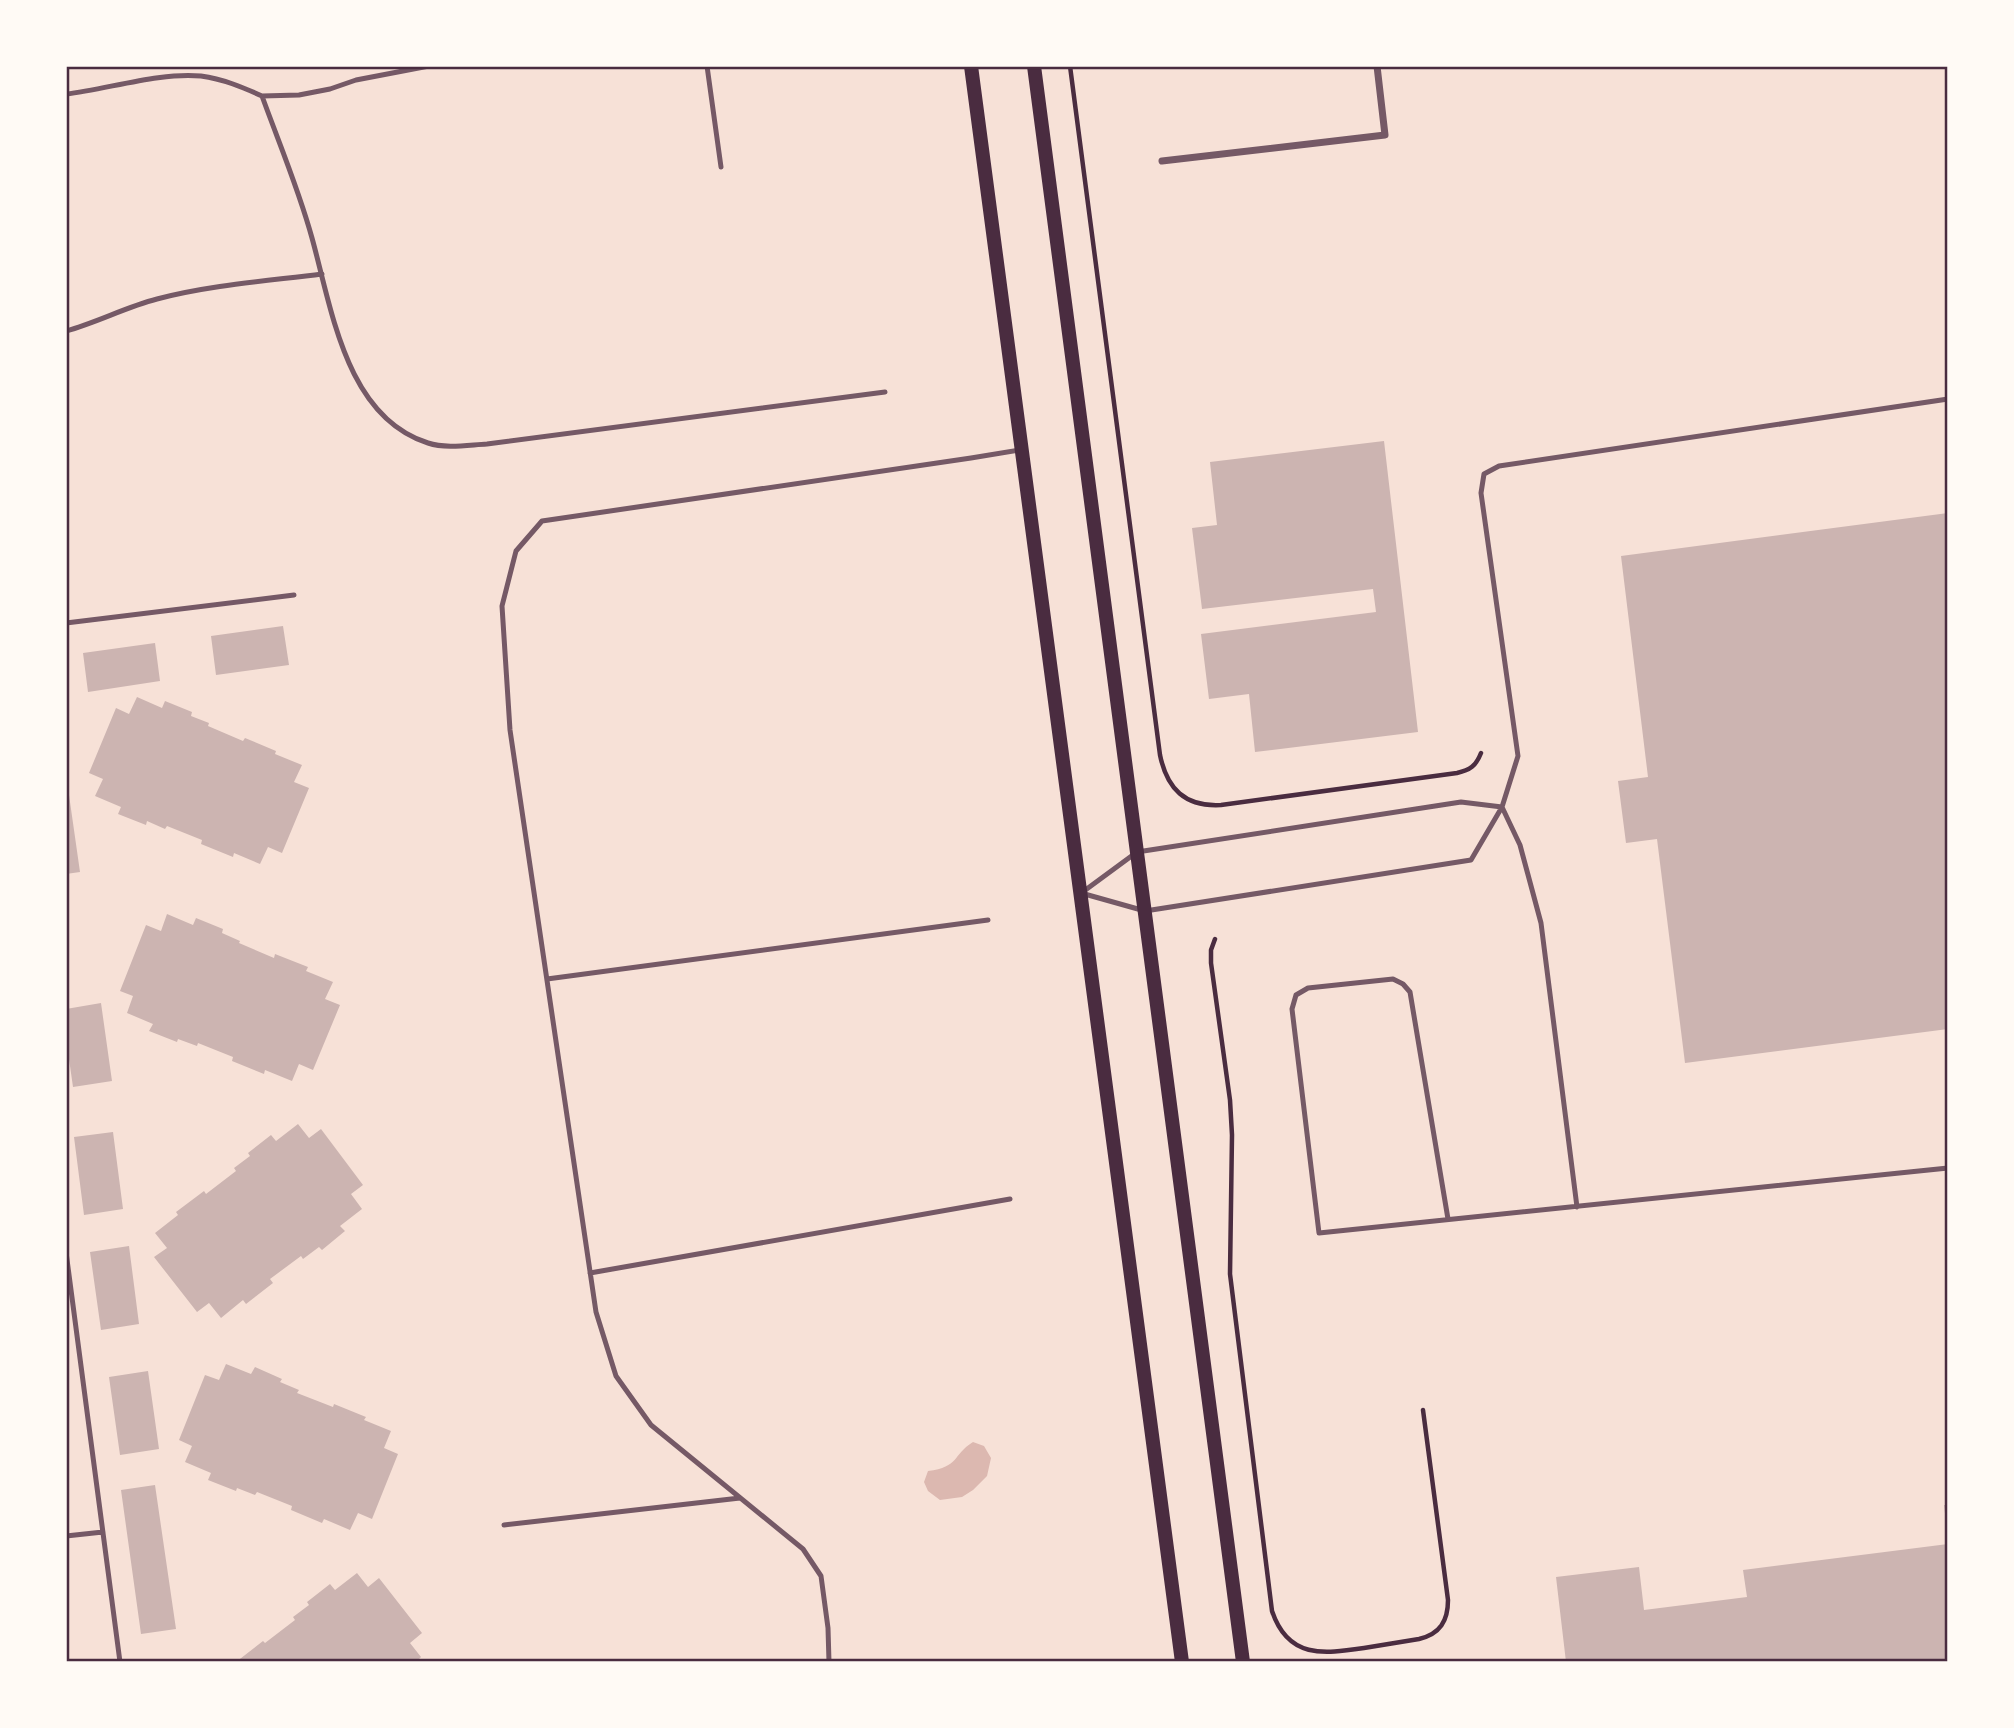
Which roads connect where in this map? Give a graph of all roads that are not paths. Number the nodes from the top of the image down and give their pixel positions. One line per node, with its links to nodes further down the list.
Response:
1 (429, 66): 7 (lane)
2 (708, 66): 9 (lane)
3 (971, 66): 14 (main road)
4 (1034, 66): 18 (main road)
5 (1377, 66): 8 (street)
6 (66, 94): 7 (lane)
7 (262, 96): 10 (lane)
8 (1163, 161)
9 (721, 167)
10 (322, 274): 11 (lane); 12 (lane)
11 (66, 331)
12 (885, 392)
13 (1948, 399): 17 (lane)
14 (1022, 449): 19 (main road); 22 (lane)
15 (294, 595): 16 (lane)
16 (66, 623)
17 (1502, 807): 18 (lane); 20 (lane); 25 (lane)
18 (1137, 852): 19 (lane); 20 (main road)
19 (1081, 893): 20 (lane); 35 (main road)
20 (1145, 911): 36 (main road)
21 (988, 920): 22 (lane)
22 (547, 979): 28 (lane)
23 (1948, 1168): 25 (lane)
24 (1010, 1199): 28 (lane)
25 (1577, 1206): 26 (lane)
26 (1448, 1219): 26 (lane)
27 (66, 1252): 31 (lane)
28 (590, 1273): 29 (lane)
29 (740, 1498): 30 (lane); 34 (lane)
30 (504, 1525)
31 (103, 1532): 32 (lane); 33 (lane)
32 (66, 1536)
33 (120, 1661)
34 (829, 1661)
35 (1182, 1661)
36 (1243, 1661)

